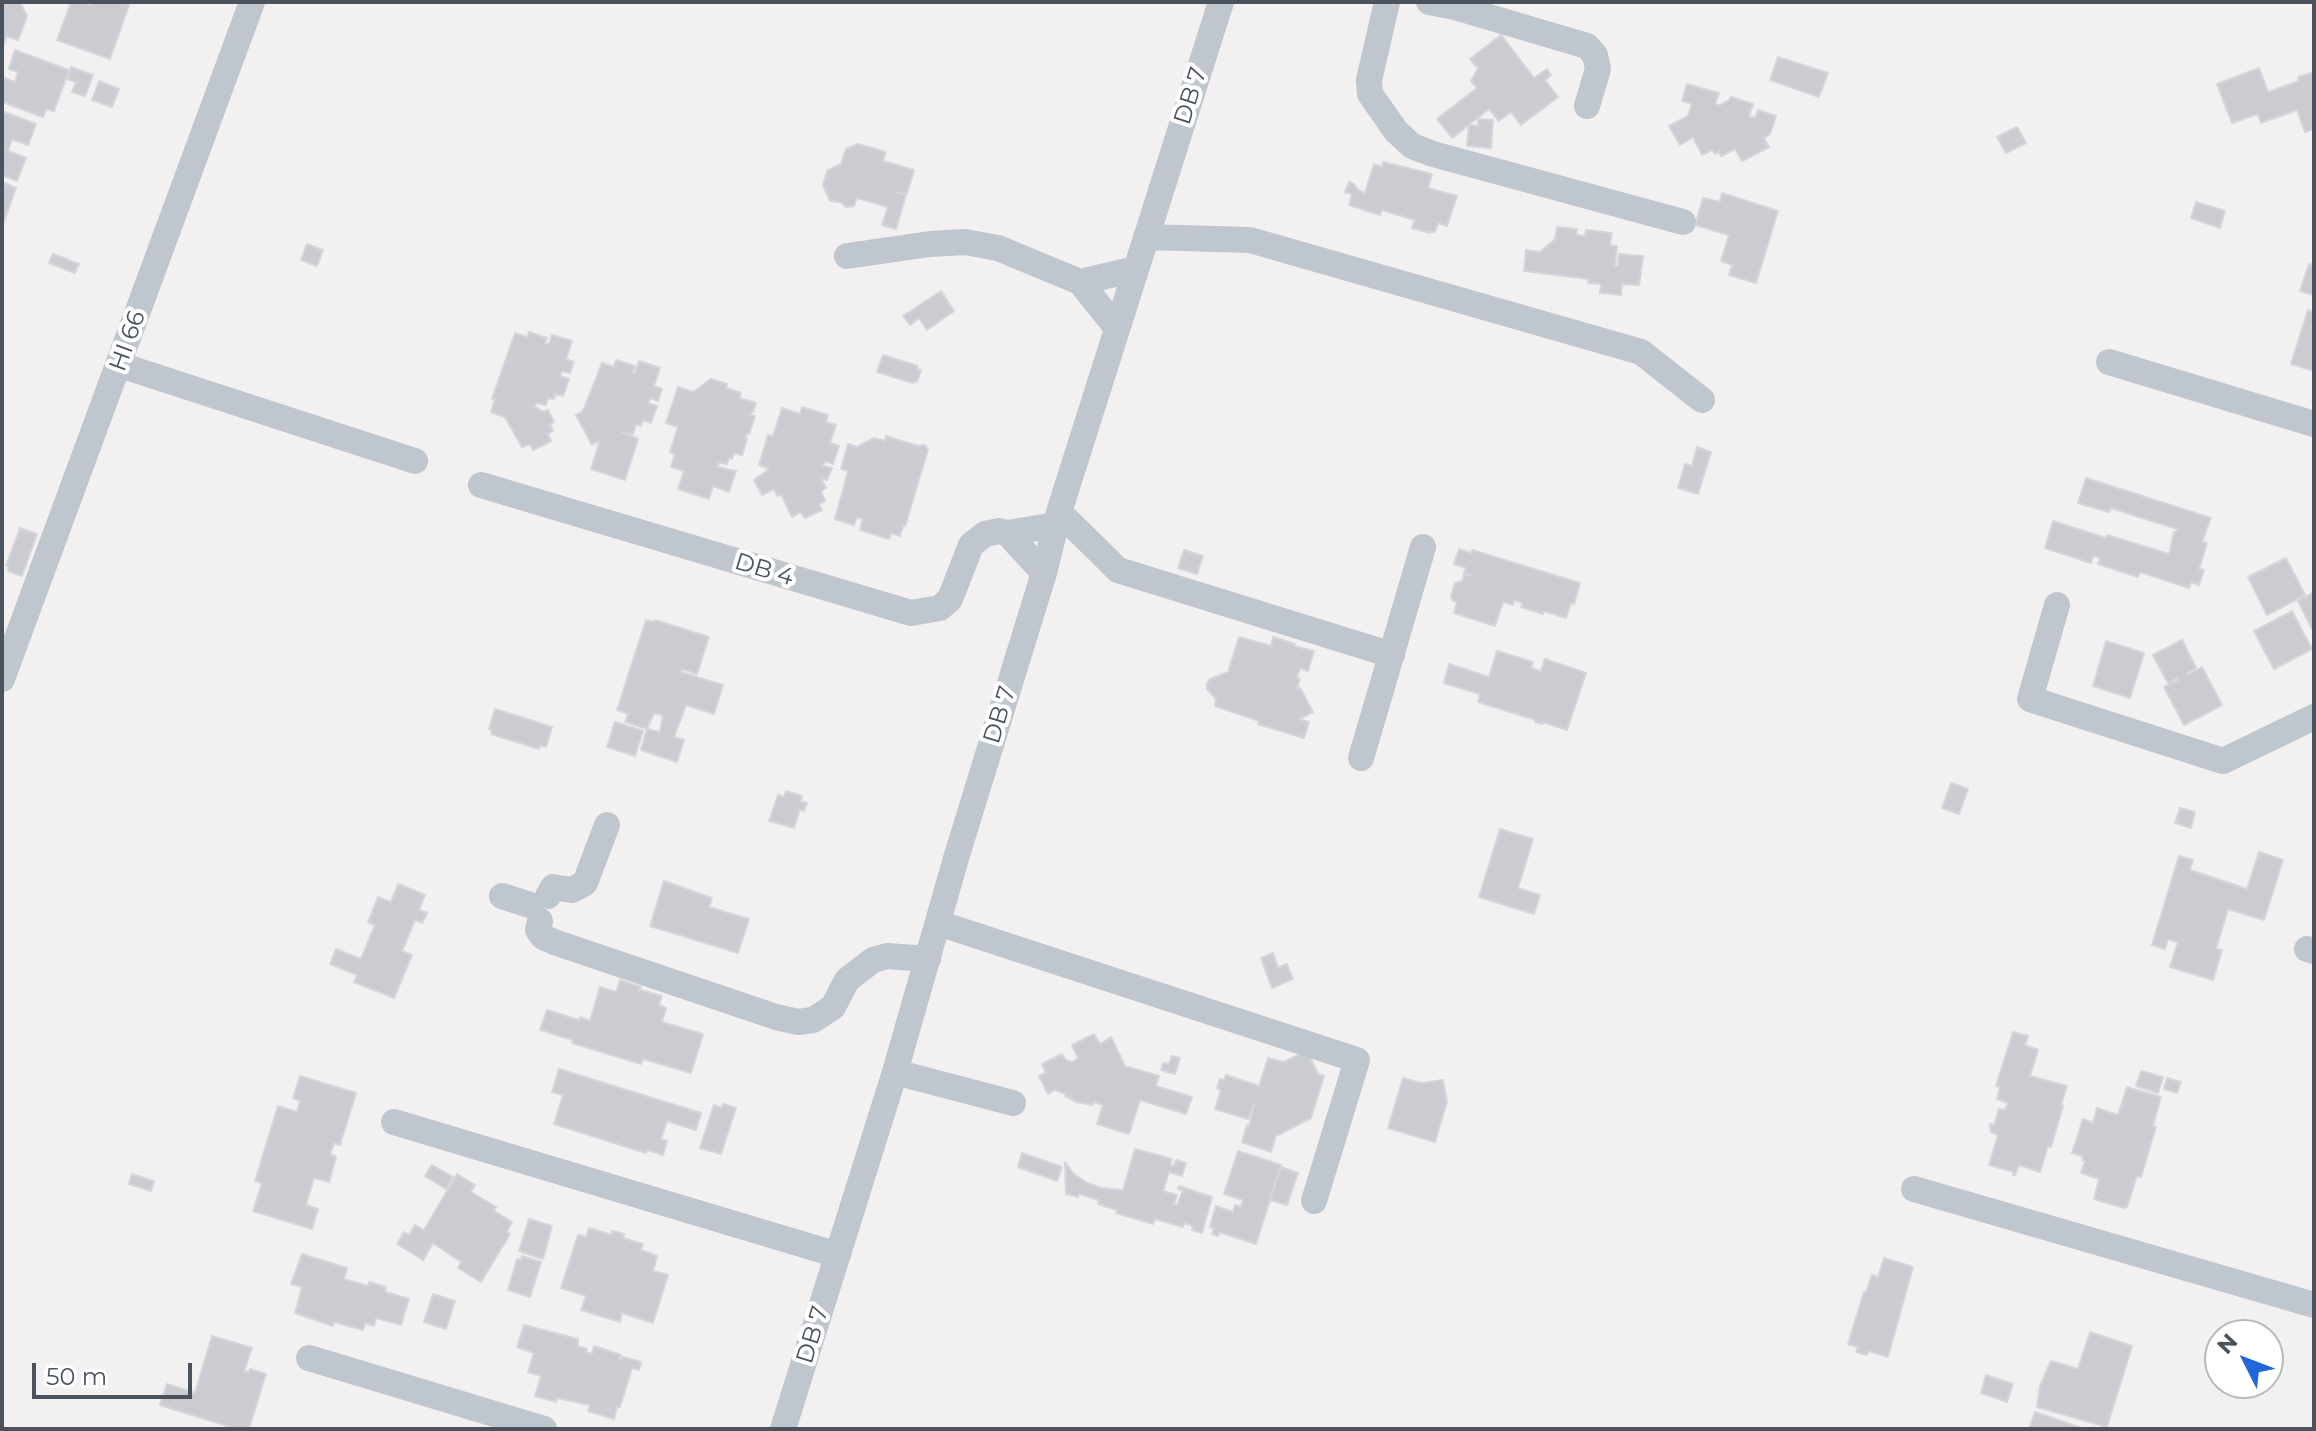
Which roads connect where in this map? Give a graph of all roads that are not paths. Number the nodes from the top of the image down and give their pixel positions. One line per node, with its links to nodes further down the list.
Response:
1 (252, 2): 13 (street, HI 66)
2 (1221, 2): 7 (street, DB 7)
3 (1387, 2): 6 (street)
4 (1429, 2): 5 (street)
5 (1587, 106)
6 (1683, 222)
7 (1146, 237): 9 (street, DB 7); 14 (street)
8 (847, 256): 10 (street)
9 (1136, 269): 10 (street); 11 (street, DB 7)
10 (1080, 282): 11 (street)
11 (1117, 328): 18 (street, DB 7)
12 (2109, 362): 15 (street)
13 (120, 365): 16 (street); 24 (street, HI 66)
14 (1702, 400)
15 (2314, 424)
16 (415, 461)
17 (481, 485): 19 (street, DB 4)
18 (1058, 519): 19 (street, DB 4); 21 (street, DB 7); 23 (street)
19 (1007, 533): 21 (street)
20 (1423, 547): 23 (street)
21 (1044, 573): 30 (street, DB 7)
22 (2057, 605): 25 (street)
23 (1392, 655): 26 (street)
24 (2, 679)
25 (2314, 717)
26 (1361, 758)
27 (607, 825): 29 (street)
28 (502, 896): 29 (street)
29 (540, 907): 31 (street)
30 (938, 923): 31 (street, DB 7); 36 (street)
31 (928, 959): 32 (street, DB 7)
32 (895, 1072): 33 (street); 37 (street, DB 7)
33 (1013, 1103)
34 (394, 1122): 37 (street)
35 (1914, 1189): 38 (street)
36 (1314, 1201)
37 (838, 1255): 41 (street, DB 7)
38 (2314, 1305)
39 (309, 1358): 40 (street)
40 (544, 1429)
41 (783, 1429)

